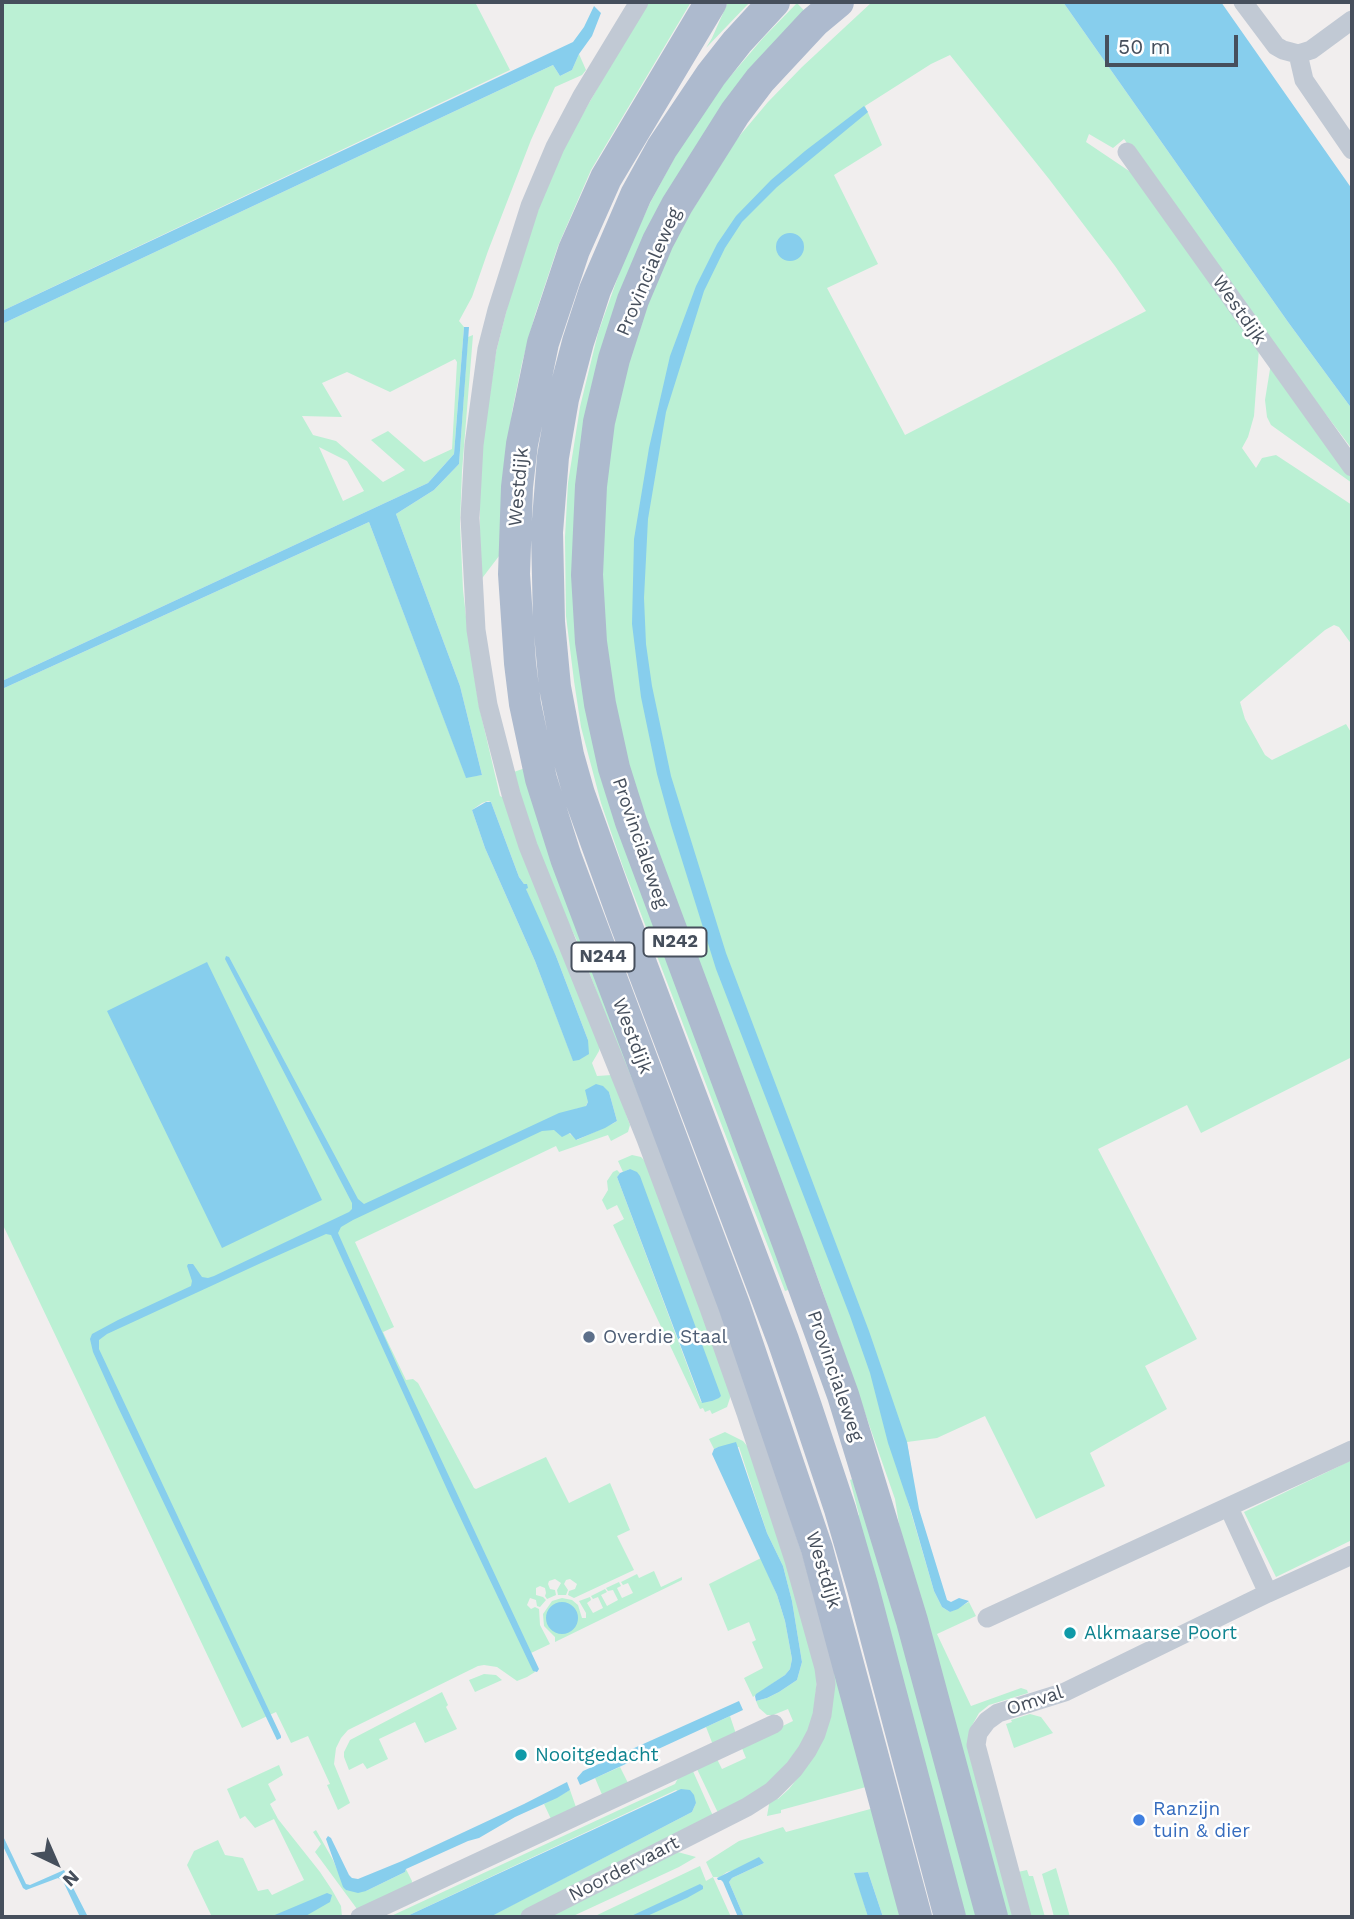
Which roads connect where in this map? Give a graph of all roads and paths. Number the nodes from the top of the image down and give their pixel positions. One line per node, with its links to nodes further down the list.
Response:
1 (639, 2): 17 (street, Westdijk)
2 (711, 2): 20 (main road, Westdijk / N244)
3 (774, 2): 21 (main road, Provincialeweg / N242)
4 (838, 2): 22 (main road, Provincialeweg / N242)
5 (1243, 2): 7 (street)
6 (1352, 20): 7 (street)
7 (1298, 54): 8 (street)
8 (1352, 150)
9 (1126, 152): 10 (street, Westdijk)
10 (1352, 467)
11 (1352, 1450): 12 (street)
12 (1229, 1508): 14 (street); 15 (street)
13 (1352, 1555): 14 (street, Omval)
14 (1268, 1593): 23 (street, Omval)
15 (986, 1618)
16 (774, 1724): 18 (street)
17 (719, 1821): 19 (street, Noordervaart)
18 (360, 1917)
19 (530, 1917)
20 (916, 1917)
21 (950, 1917)
22 (992, 1917)
23 (1022, 1917)

